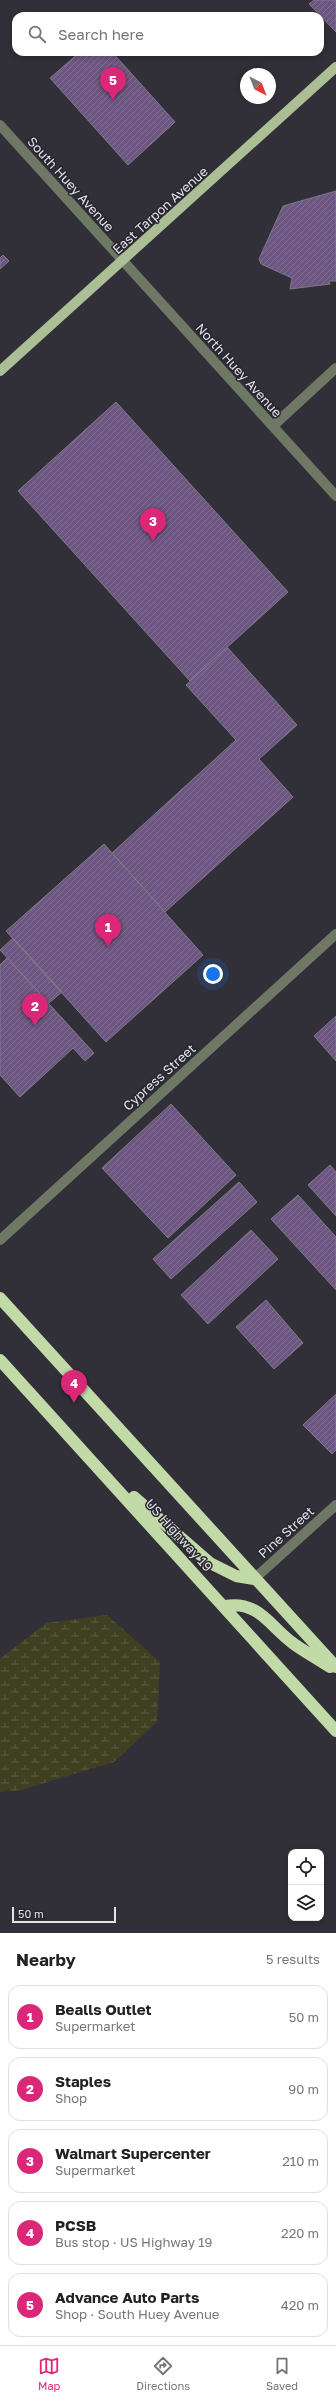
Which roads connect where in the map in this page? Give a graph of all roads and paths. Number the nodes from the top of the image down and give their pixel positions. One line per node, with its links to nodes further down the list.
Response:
1 (336, 67): 3 (main road, East Tarpon Avenue)
2 (0, 125): 3 (street, South Huey Avenue)
3 (123, 261): 5 (main road, East Tarpon Avenue); 6 (street, North Huey Avenue)
4 (336, 368): 6 (street)
5 (0, 371)
6 (273, 426): 7 (street, North Huey Avenue)
7 (336, 496)
8 (336, 934): 9 (street, Cypress Street)
9 (0, 1240)
10 (0, 1298): 14 (highway, US Highway 19)
11 (0, 1360): 12 (highway, US Highway 19)
12 (99, 1468): 14 (highway); 15 (highway, US Highway 19)
13 (336, 1505): 14 (street, Pine Street)
14 (254, 1579): 16 (highway, US Highway 19)
15 (225, 1606): 17 (highway); 18 (highway, US Highway 19)
16 (336, 1667)
17 (336, 1671)
18 (336, 1731)

